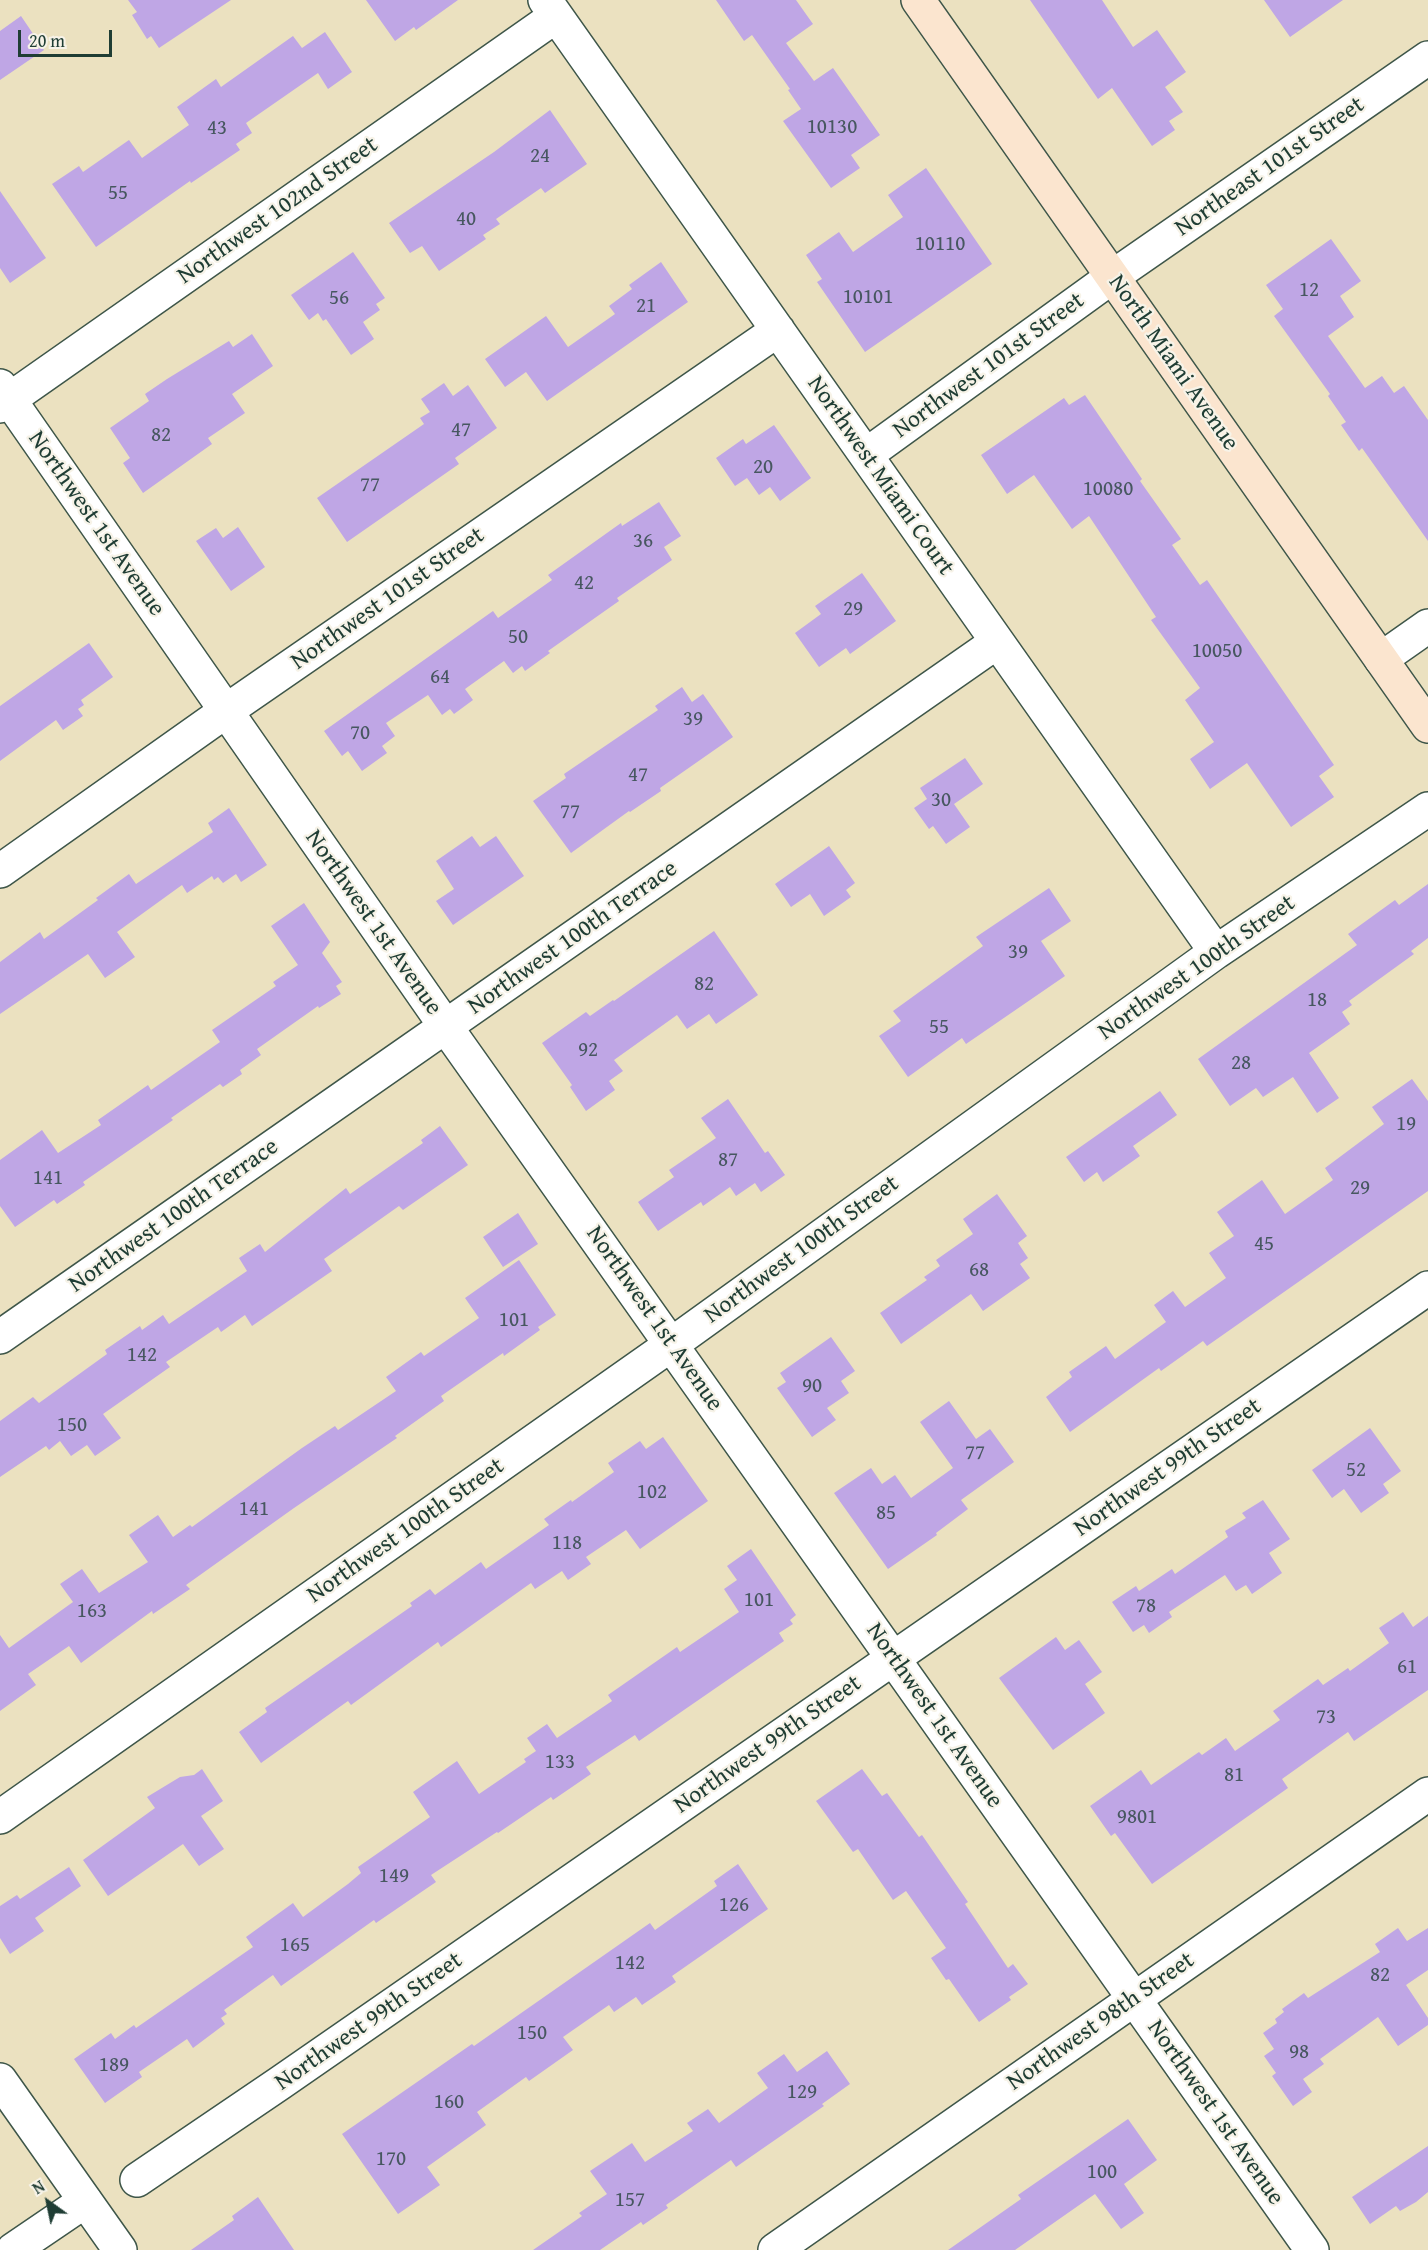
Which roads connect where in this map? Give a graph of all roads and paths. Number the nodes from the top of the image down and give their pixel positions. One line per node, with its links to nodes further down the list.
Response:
1 (918, 0): 4 (main road, North Miami Avenue)
2 (550, 8): 5 (street, Northwest Miami Court); 6 (street, Northwest 102nd Street)
3 (1428, 58): 4 (street, Northeast 101st Street)
4 (1112, 276): 7 (street, Northwest 101st Street); 10 (main road, North Miami Avenue)
5 (778, 330): 7 (street, Northwest Miami Court); 11 (street, Northwest 101st Street)
6 (3, 397): 11 (street, Northwest 1st Avenue)
7 (866, 455): 9 (street, Northwest Miami Court)
8 (1428, 626): 10 (street)
9 (997, 642): 15 (street, Northwest Miami Court); 16 (street, Northwest 100th Terrace)
10 (1381, 659): 12 (main road, North Miami Avenue)
11 (226, 711): 14 (street, Northwest 101st Street); 16 (street, Northwest 1st Avenue)
12 (1428, 726)
13 (1428, 809): 15 (street, Northwest 100th Street)
14 (0, 871)
15 (1216, 952): 19 (street, Northwest 100th Street)
16 (446, 1027): 18 (street, Northwest 100th Terrace); 19 (street, Northwest 1st Avenue)
17 (1428, 1288): 20 (street, Northwest 99th Street)
18 (0, 1337)
19 (672, 1344): 20 (street, Northwest 1st Avenue); 22 (street, Northwest 100th Street)
20 (893, 1658): 23 (street, Northwest 1st Avenue); 25 (street, Northwest 99th Street)
21 (1428, 1794): 23 (street, Northwest 98th Street)
22 (0, 1817)
23 (1134, 1998): 29 (street, Northwest 98th Street); 30 (street, Northwest 1st Avenue)
24 (0, 2080): 26 (street)
25 (137, 2180)
26 (85, 2201): 27 (street); 28 (street)
27 (13, 2250)
28 (120, 2250)
29 (775, 2250)
30 (1312, 2250)

